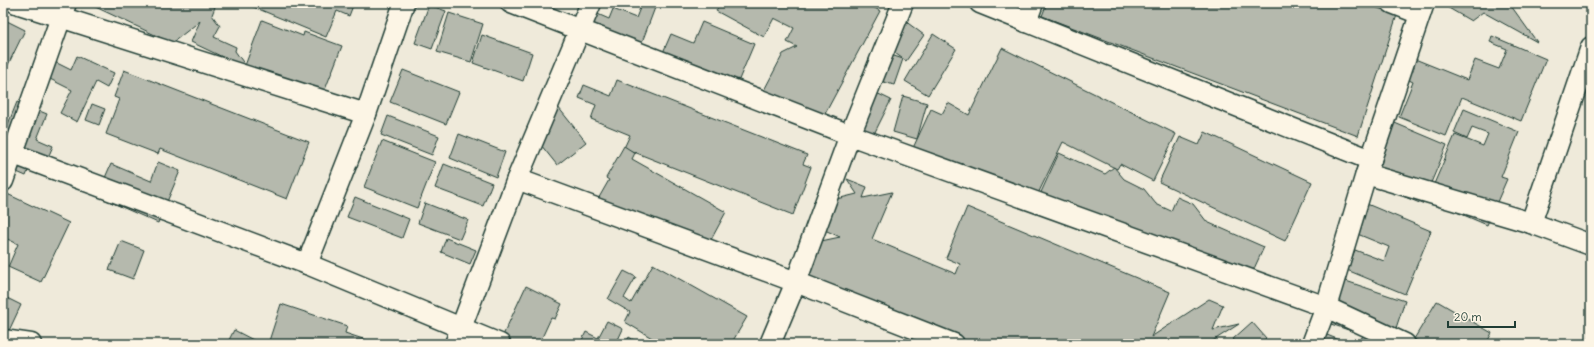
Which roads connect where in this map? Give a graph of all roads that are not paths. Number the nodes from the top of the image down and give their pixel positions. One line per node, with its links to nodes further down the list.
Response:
1 (16, 3): 10 (street)
2 (404, 3): 14 (street)
3 (511, 3): 12 (street)
4 (591, 3): 12 (street)
5 (903, 3): 15 (street)
6 (980, 3): 11 (street)
7 (1033, 3): 11 (street)
8 (1392, 3): 9 (street)
9 (1422, 8): 17 (street)
10 (64, 10): 14 (street); 16 (street)
11 (1026, 22): 17 (street)
12 (581, 30): 15 (street); 18 (street)
13 (1591, 47): 20 (street)
14 (366, 114): 22 (street)
15 (850, 135): 23 (street); 24 (street)
16 (8, 152): 19 (street); 22 (street)
17 (1369, 167): 20 (street); 24 (street)
18 (517, 179): 23 (street); 25 (street)
19 (3, 181)
20 (1531, 224): 21 (street)
21 (1591, 246)
22 (307, 264): 25 (street)
23 (796, 282): 29 (street); 30 (street)
24 (1326, 307): 31 (street); 32 (street)
25 (458, 336): 28 (street)
26 (3, 340): 27 (street)
27 (31, 344)
28 (500, 344)
29 (770, 344)
30 (954, 344)
31 (1312, 344)
32 (1405, 344)

